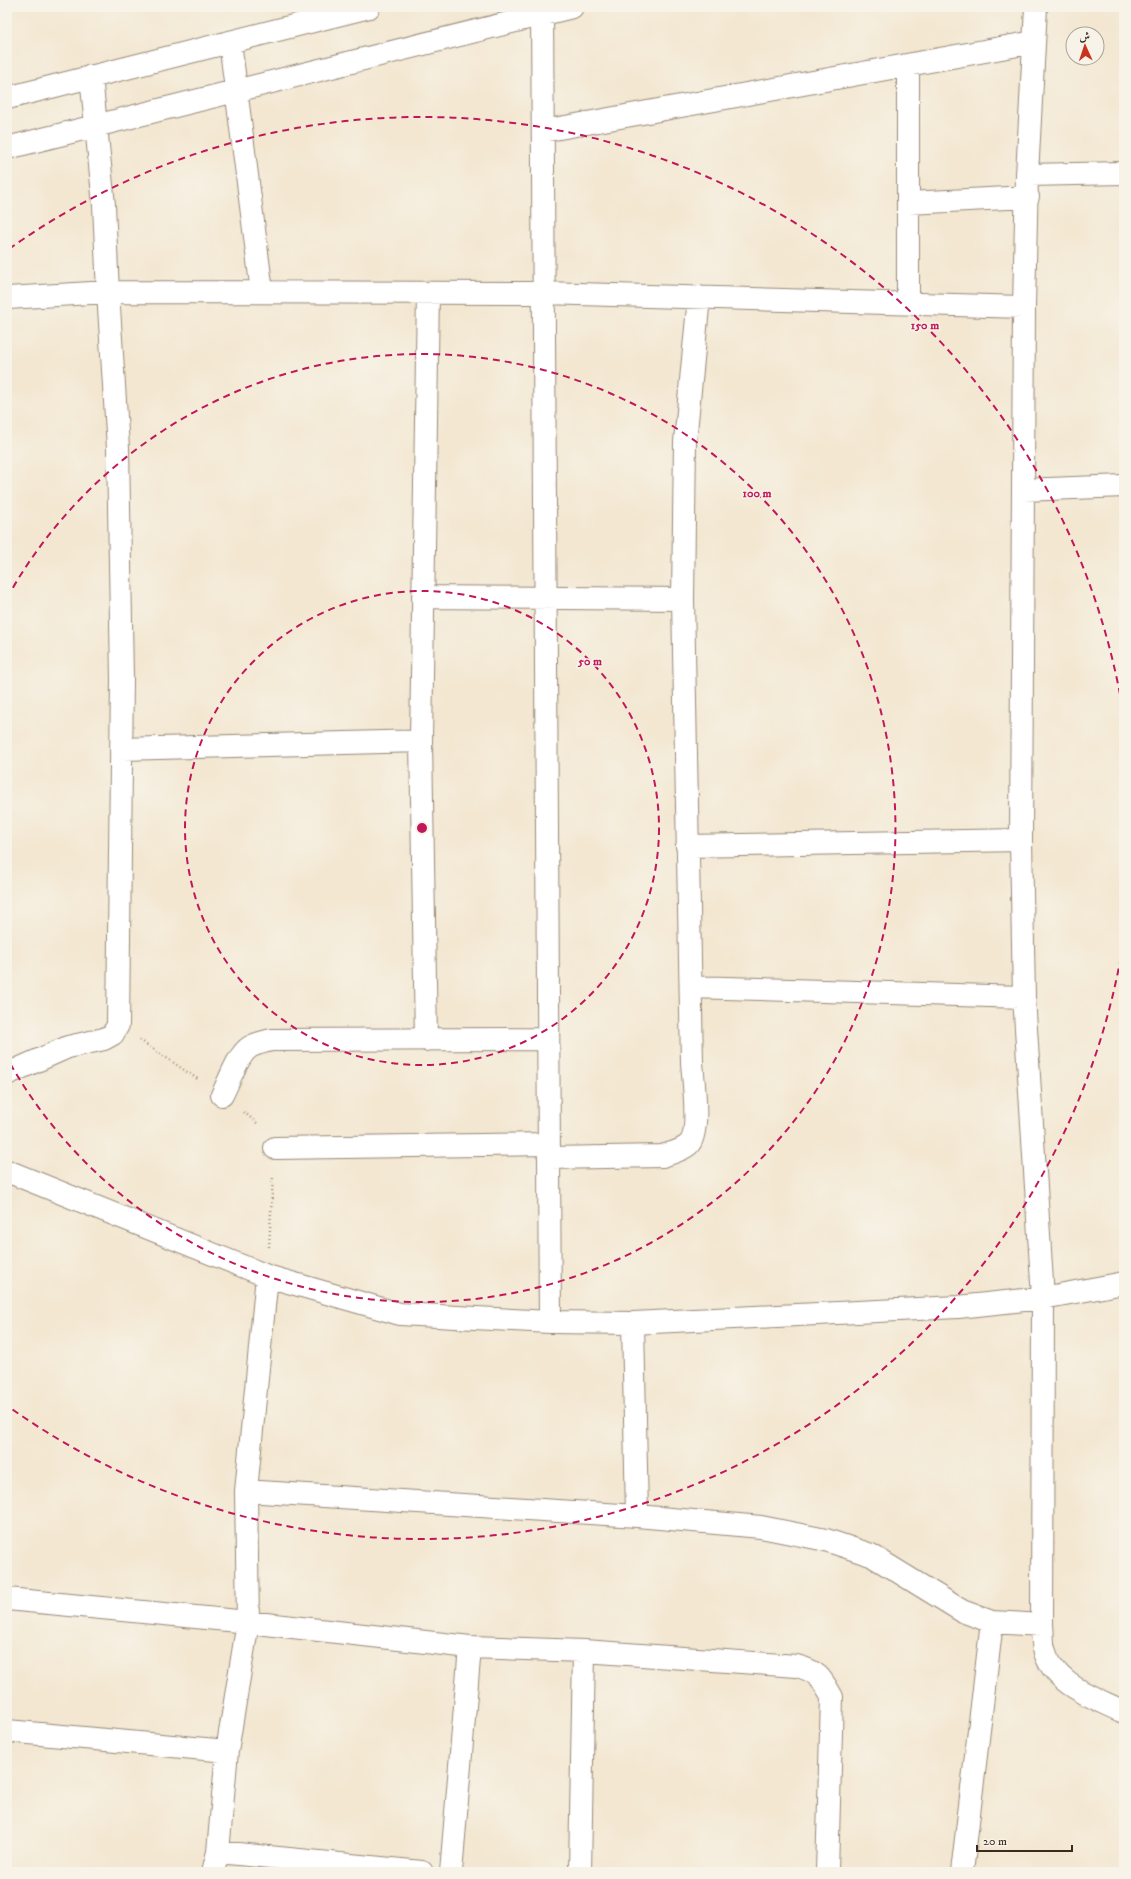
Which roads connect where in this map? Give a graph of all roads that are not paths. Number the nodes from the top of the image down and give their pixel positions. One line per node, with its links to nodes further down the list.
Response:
1 (368, 7): 5 (street)
2 (572, 7): 4 (street)
3 (1036, 7): 6 (street)
4 (542, 11): 9 (street); 12 (street)
5 (230, 42): 8 (street); 9 (street)
6 (1034, 42): 7 (street); 15 (street)
7 (908, 65): 12 (street); 17 (street)
8 (91, 76): 10 (street); 11 (street)
9 (237, 91): 11 (street); 19 (street)
10 (7, 98)
11 (97, 125): 13 (street); 18 (street)
12 (543, 131): 21 (street)
13 (7, 148)
14 (1124, 172): 15 (street)
15 (1028, 175): 16 (street)
16 (1028, 197): 17 (street); 25 (street)
17 (908, 203): 24 (street)
18 (108, 292): 19 (street); 23 (street); 32 (street)
19 (262, 292): 20 (street)
20 (428, 293): 21 (street); 28 (street)
21 (544, 293): 22 (street); 29 (street)
22 (699, 297): 24 (street); 30 (street)
23 (7, 298)
24 (908, 303): 25 (street)
25 (1024, 307): 27 (street)
26 (1124, 486): 27 (street)
27 (1023, 490): 33 (street)
28 (423, 597): 29 (street); 31 (street)
29 (546, 597): 30 (street); 37 (street)
30 (683, 599): 34 (street)
31 (421, 741): 32 (street); 38 (street)
32 (121, 749): 39 (street)
33 (1021, 840): 34 (street); 36 (street)
34 (687, 846): 35 (street)
35 (691, 987): 36 (street); 42 (street)
36 (1024, 997): 46 (street)
37 (548, 1039): 38 (street); 42 (street)
38 (426, 1040): 40 (street)
39 (7, 1074)
40 (222, 1095)
41 (275, 1148): 42 (street)
42 (548, 1151): 47 (street)
43 (7, 1171): 44 (street)
44 (267, 1276): 47 (street); 49 (street)
45 (1124, 1283): 46 (street)
46 (1043, 1298): 48 (street); 54 (street)
47 (550, 1322): 48 (street)
48 (633, 1323): 50 (street)
49 (246, 1491): 50 (street); 52 (street)
50 (637, 1516): 53 (street)
51 (7, 1599): 52 (street)
52 (248, 1622): 55 (street); 59 (street)
53 (992, 1622): 54 (street); 65 (street)
54 (1042, 1624): 57 (street)
55 (470, 1647): 56 (street); 62 (street)
56 (584, 1651): 63 (street); 64 (street)
57 (1124, 1712)
58 (7, 1731): 59 (street)
59 (227, 1751): 60 (street)
60 (216, 1862): 61 (street)
61 (415, 1872)
62 (451, 1872)
63 (580, 1872)
64 (827, 1872)
65 (962, 1872)

